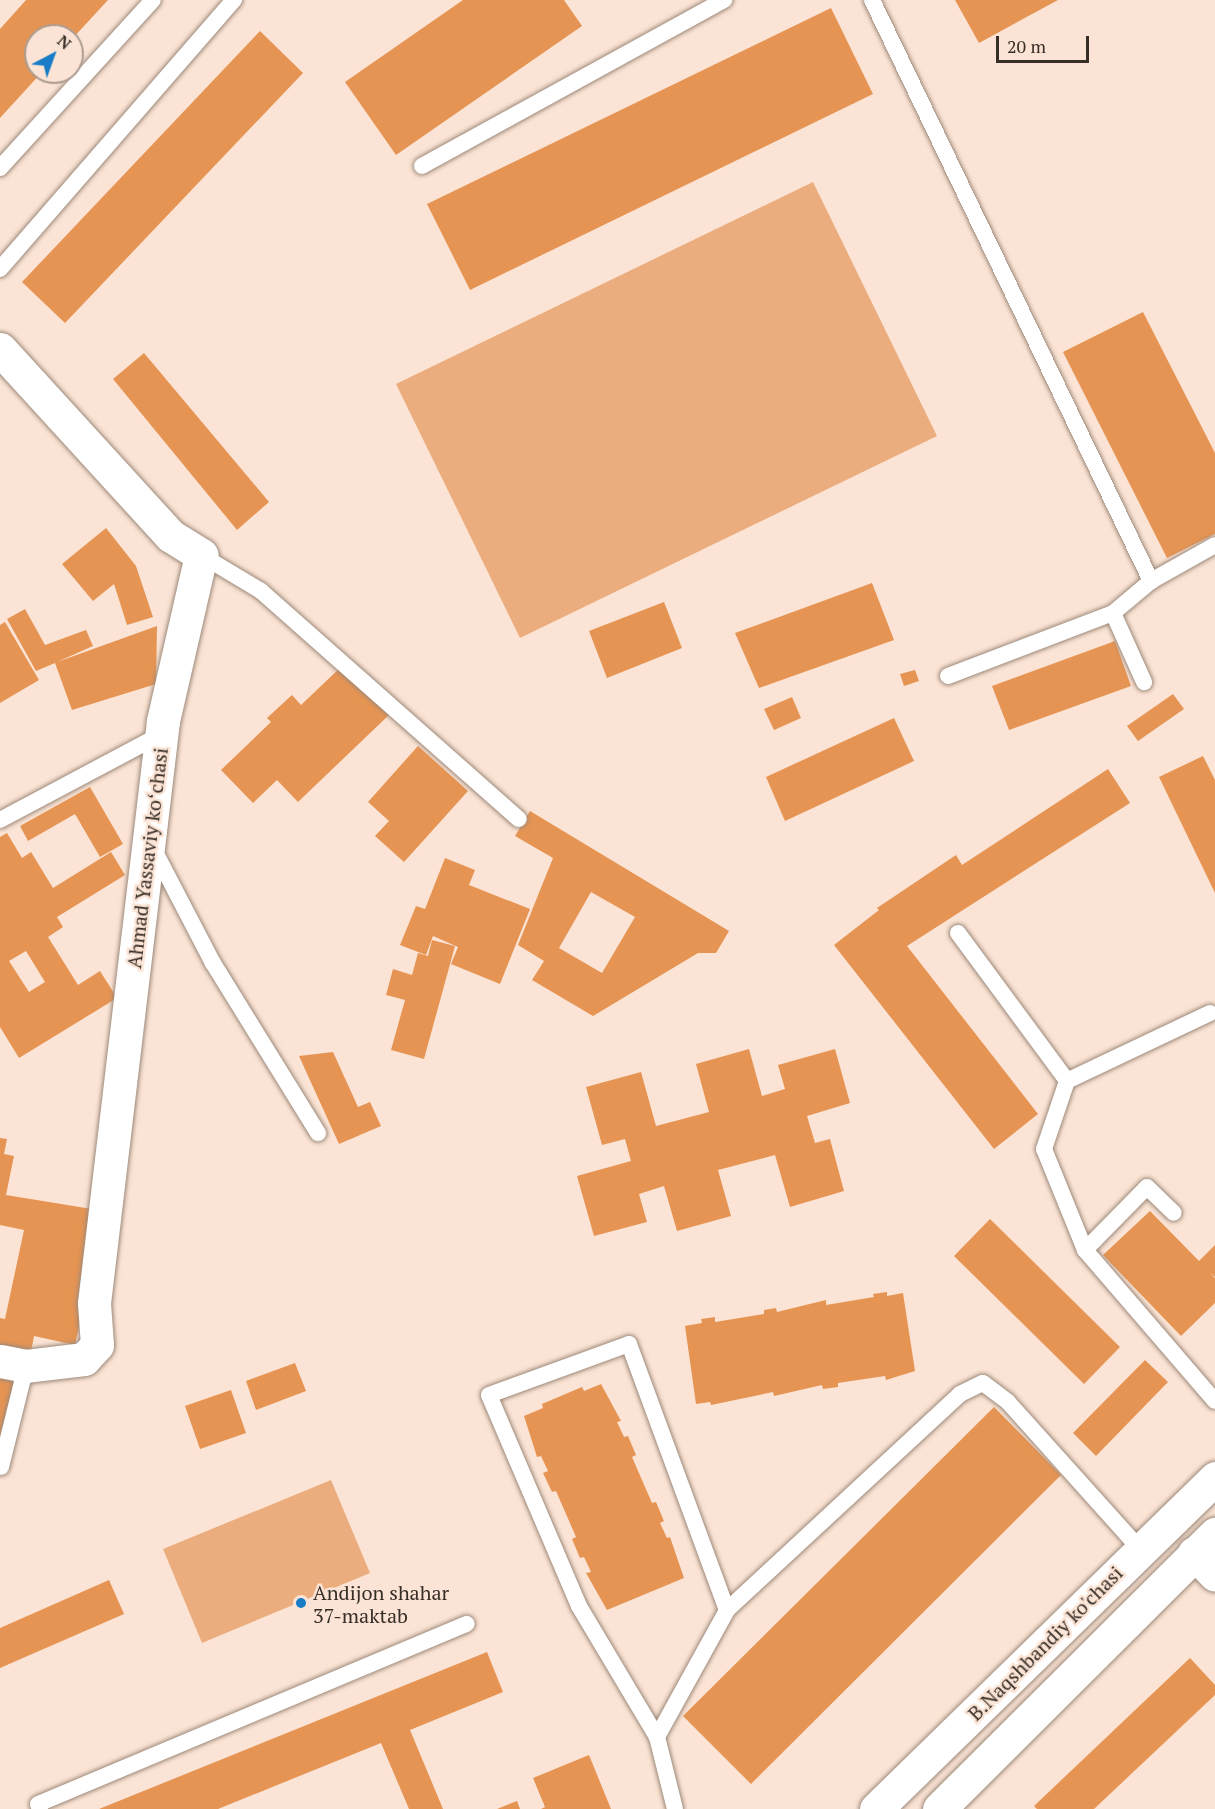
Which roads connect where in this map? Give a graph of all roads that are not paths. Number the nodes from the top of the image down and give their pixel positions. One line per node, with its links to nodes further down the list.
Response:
1 (153, 0): 6 (lane)
2 (234, 0): 7 (lane)
3 (724, 0): 5 (lane)
4 (872, 0): 11 (lane)
5 (422, 166)
6 (0, 168)
7 (0, 269)
8 (0, 349): 10 (street)
9 (1215, 545): 11 (lane)
10 (201, 555): 15 (street, Ahmad Yassaviy koʻchasi); 16 (lane)
11 (1151, 581): 12 (lane)
12 (1113, 613): 13 (lane); 14 (lane)
13 (948, 676)
14 (1144, 682)
15 (162, 733): 17 (lane); 18 (street, Ahmad Yassaviy koʻchasi)
16 (519, 819)
17 (0, 820)
18 (149, 840): 22 (lane); 25 (street, Ahmad Yassaviy koʻchasi)
19 (958, 933): 21 (lane)
20 (1210, 1013): 21 (lane)
21 (1067, 1081): 24 (lane)
22 (318, 1133)
23 (1174, 1213): 24 (lane)
24 (1085, 1250): 26 (lane)
25 (13, 1364): 27 (lane)
26 (1215, 1401)
27 (2, 1467)
28 (1215, 1478): 29 (street, B.Naqshbandiy ko'chasi)
29 (1140, 1549): 31 (lane); 36 (street, B.Naqshbandiy ko'chasi)
30 (1208, 1554): 37 (street)
31 (727, 1610): 33 (lane); 33 (lane)
32 (467, 1624): 34 (lane)
33 (657, 1737): 35 (lane)
34 (40, 1809)
35 (675, 1809)
36 (876, 1809)
37 (939, 1809)

